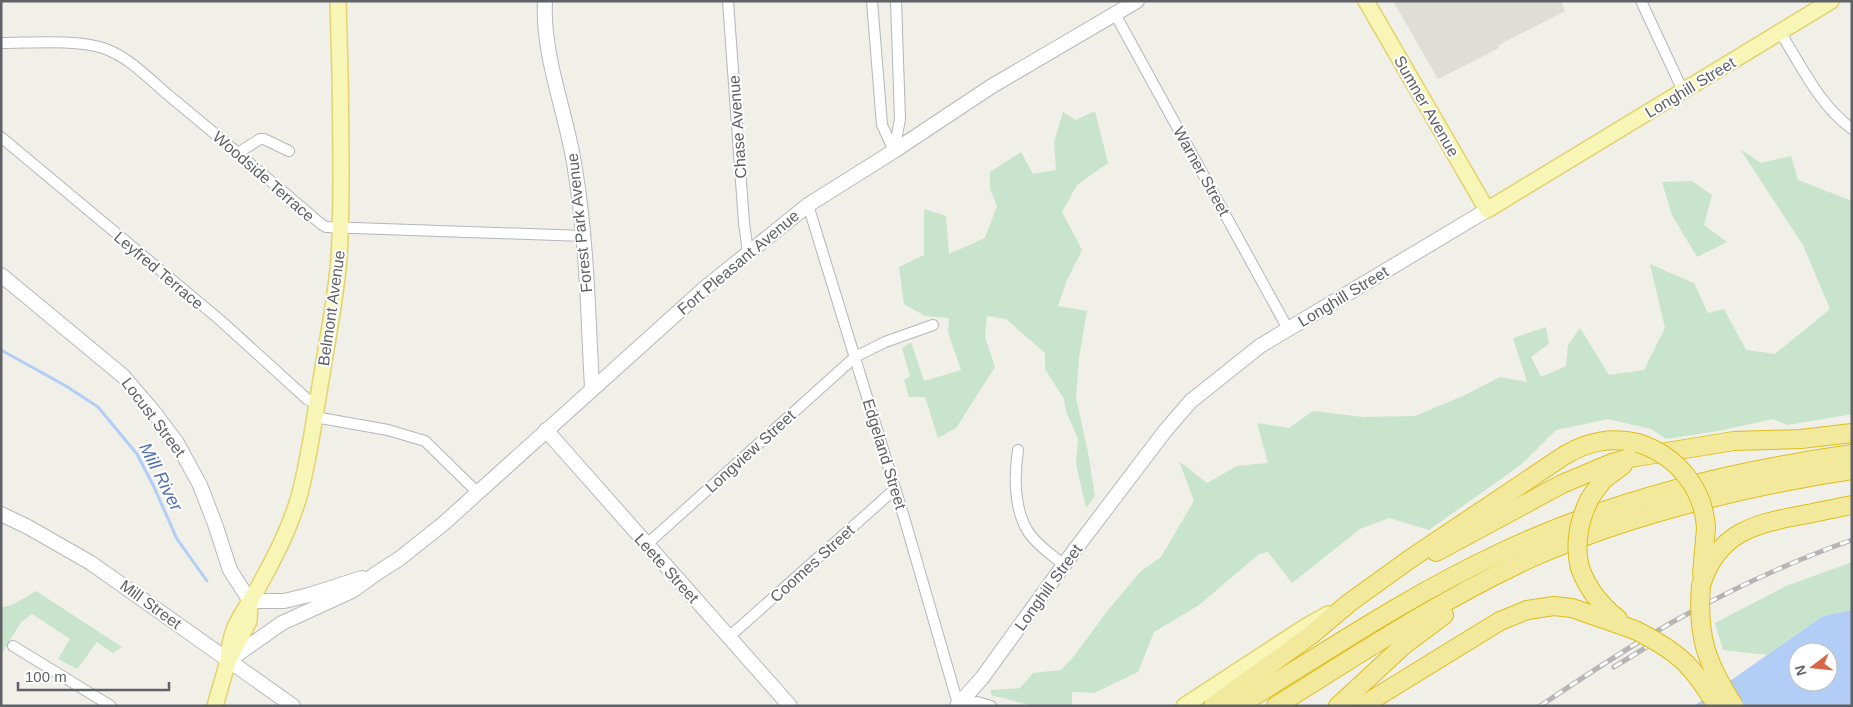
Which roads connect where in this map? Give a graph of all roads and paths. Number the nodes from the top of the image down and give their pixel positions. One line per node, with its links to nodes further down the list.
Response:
1 (338, 1): 22 (main road, Belmont Avenue)
2 (545, 1): 23 (street, Forest Park Avenue)
3 (728, 1): 24 (street, Chase Avenue)
4 (872, 1): 18 (street)
5 (896, 1): 18 (street)
6 (1137, 1): 11 (street, Fort Pleasant Avenue)
7 (1366, 1): 21 (main road, Sumner Avenue)
8 (1641, 1): 14 (street)
9 (1831, 1): 10 (main road, Longhill Street)
10 (1810, 7): 12 (main road, Longhill Street)
11 (1115, 14): 18 (street, Fort Pleasant Avenue); 27 (street, Warner Street)
12 (1780, 32): 14 (main road, Longhill Street); 15 (street)
13 (1, 43): 19 (street, Woodside Terrace)
14 (1683, 91): 21 (main road, Longhill Street)
15 (1852, 129)
16 (1, 137): 30 (street, Leyfred Terrace)
17 (290, 151): 19 (street)
18 (894, 151): 20 (street, Fort Pleasant Avenue)
19 (238, 153): 22 (street, Woodside Terrace)
20 (808, 205): 24 (street, Fort Pleasant Avenue); 28 (street, Edgeland Street)
21 (1487, 210): 27 (street, Longhill Street)
22 (341, 228): 23 (street, Woodside Terrace); 30 (main road, Belmont Avenue)
23 (584, 236): 29 (street, Forest Park Avenue)
24 (748, 252): 29 (street, Fort Pleasant Avenue)
25 (1, 274): 47 (street, Locust Street)
26 (933, 325): 28 (street, Longview Street)
27 (1288, 329): 43 (street, Longhill Street)
28 (855, 357): 37 (street, Edgeland Street); 41 (street, Longview Street)
29 (592, 388): 31 (street, Fort Pleasant Avenue)
30 (316, 411): 38 (street); 47 (main road, Belmont Avenue)
31 (546, 430): 38 (street, Fort Pleasant Avenue); 41 (street, Leete Street)
32 (1852, 433): 33 (highway)
33 (1643, 449): 45 (highway); 45 (highway); 46 (highway, bridge); 49 (highway, bridge)
34 (1018, 450): 43 (street)
35 (1852, 454): 61 (highway)
36 (1852, 470): 42 (highway)
37 (895, 489): 50 (street, Coomes Street); 53 (street, Edgeland Street)
38 (477, 492): 44 (street, Fort Pleasant Avenue)
39 (1852, 505): 46 (highway)
40 (1, 514): 52 (street, Mill Street)
41 (646, 545): 50 (street, Leete Street)
42 (1549, 551): 62 (highway); 63 (highway)
43 (1064, 565): 53 (street, Longhill Street)
44 (377, 573): 47 (street, Fort Pleasant Avenue); 52 (street, Fort Pleasant Avenue)
45 (1376, 584): 48 (highway)
46 (1702, 585): 66 (highway, bridge)
47 (250, 601): 52 (main road)
48 (1349, 603): 59 (main road); 60 (highway)
49 (1632, 628): 64 (highway); 65 (highway, bridge)
50 (729, 637): 57 (street, Leete Street)
51 (13, 646): 54 (street)
52 (228, 661): 55 (main road); 56 (street, Mill Street)
53 (958, 705): 58 (street)
54 (110, 706)
55 (215, 706)
56 (293, 706)
57 (790, 706)
58 (992, 706)
59 (1184, 706)
60 (1214, 706)
61 (1238, 706)
62 (1276, 706)
63 (1338, 706)
64 (1362, 706)
65 (1718, 706)
66 (1734, 706)

